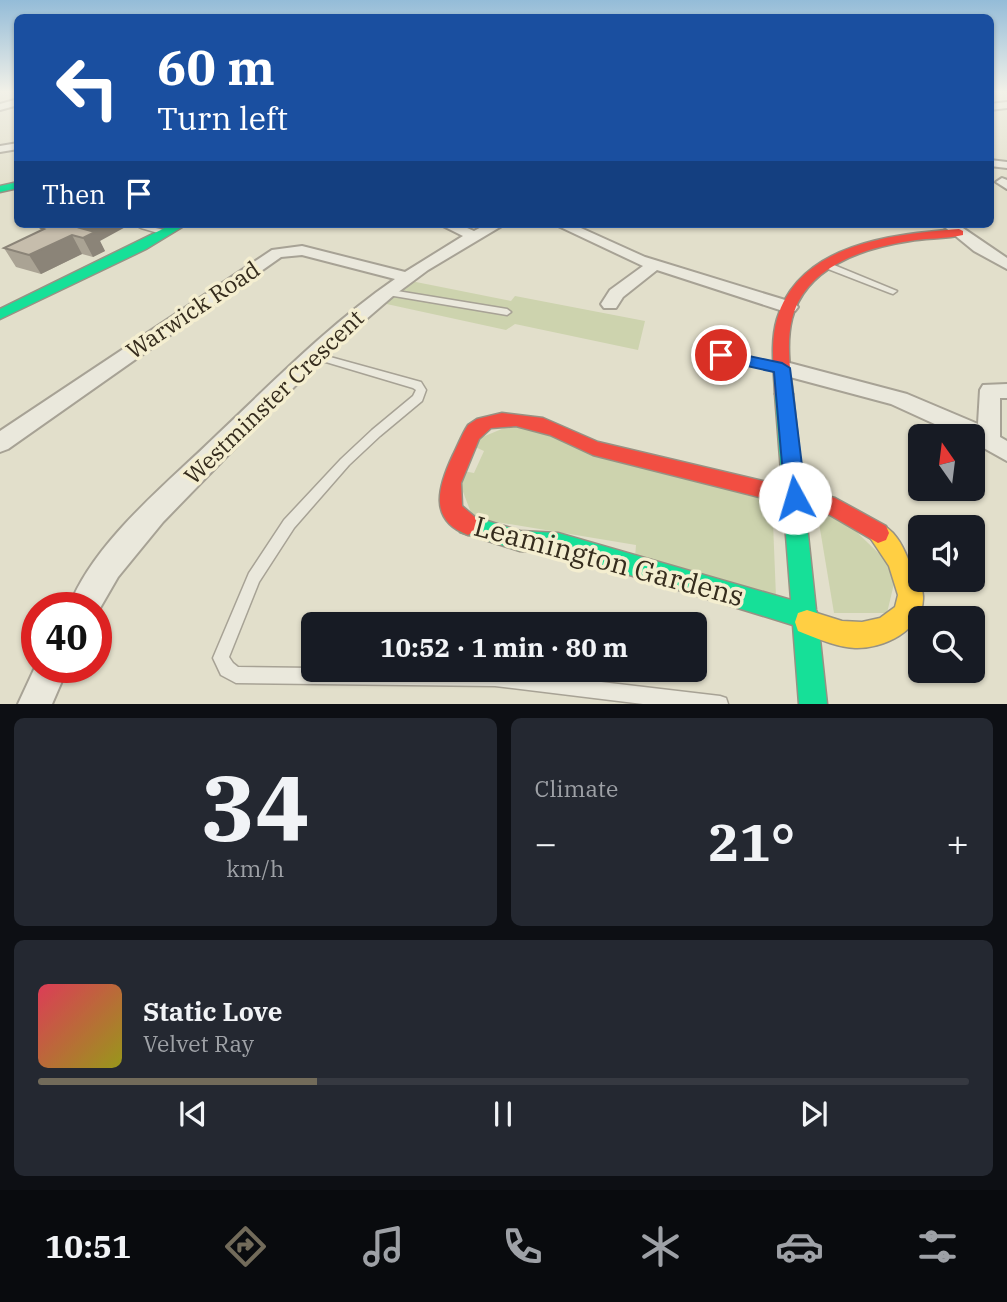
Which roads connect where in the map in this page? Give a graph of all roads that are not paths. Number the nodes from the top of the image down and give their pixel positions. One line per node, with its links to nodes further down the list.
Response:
1 (147, 228): 7 (lane)
2 (174, 228): 7 (street)
3 (455, 228): 8 (street)
4 (490, 228): 8 (street, Westminster Crescent)
5 (570, 228): 10 (street)
6 (953, 229): 9 (street); 11 (street)
7 (165, 233): 18 (street)
8 (474, 236): 12 (street, Westminster Crescent)
9 (1006, 263)
10 (654, 265): 15 (street); 16 (street)
11 (826, 265): 13 (lane); 16 (street)
12 (406, 276): 14 (street, Westminster Crescent); 23 (street, Warwick Road)
13 (893, 290)
14 (384, 292): 17 (lane); 19 (street, Westminster Crescent)
15 (610, 304)
16 (789, 307): 21 (street)
17 (507, 312)
18 (0, 315)
19 (312, 355): 26 (street, Westminster Crescent); 30 (lane)
20 (721, 355): 21 (lane)
21 (782, 368): 24 (street); 25 (street)
22 (1007, 391): 24 (street)
23 (0, 443)
24 (998, 446)
25 (795, 498): 27 (street); 27 (street, Leamington Gardens); 27 (street, Leamington Gardens)
26 (93, 592)
27 (807, 619): 31 (street)
28 (44, 683): 29 (street)
29 (34, 704)
30 (720, 704)
31 (813, 704)

